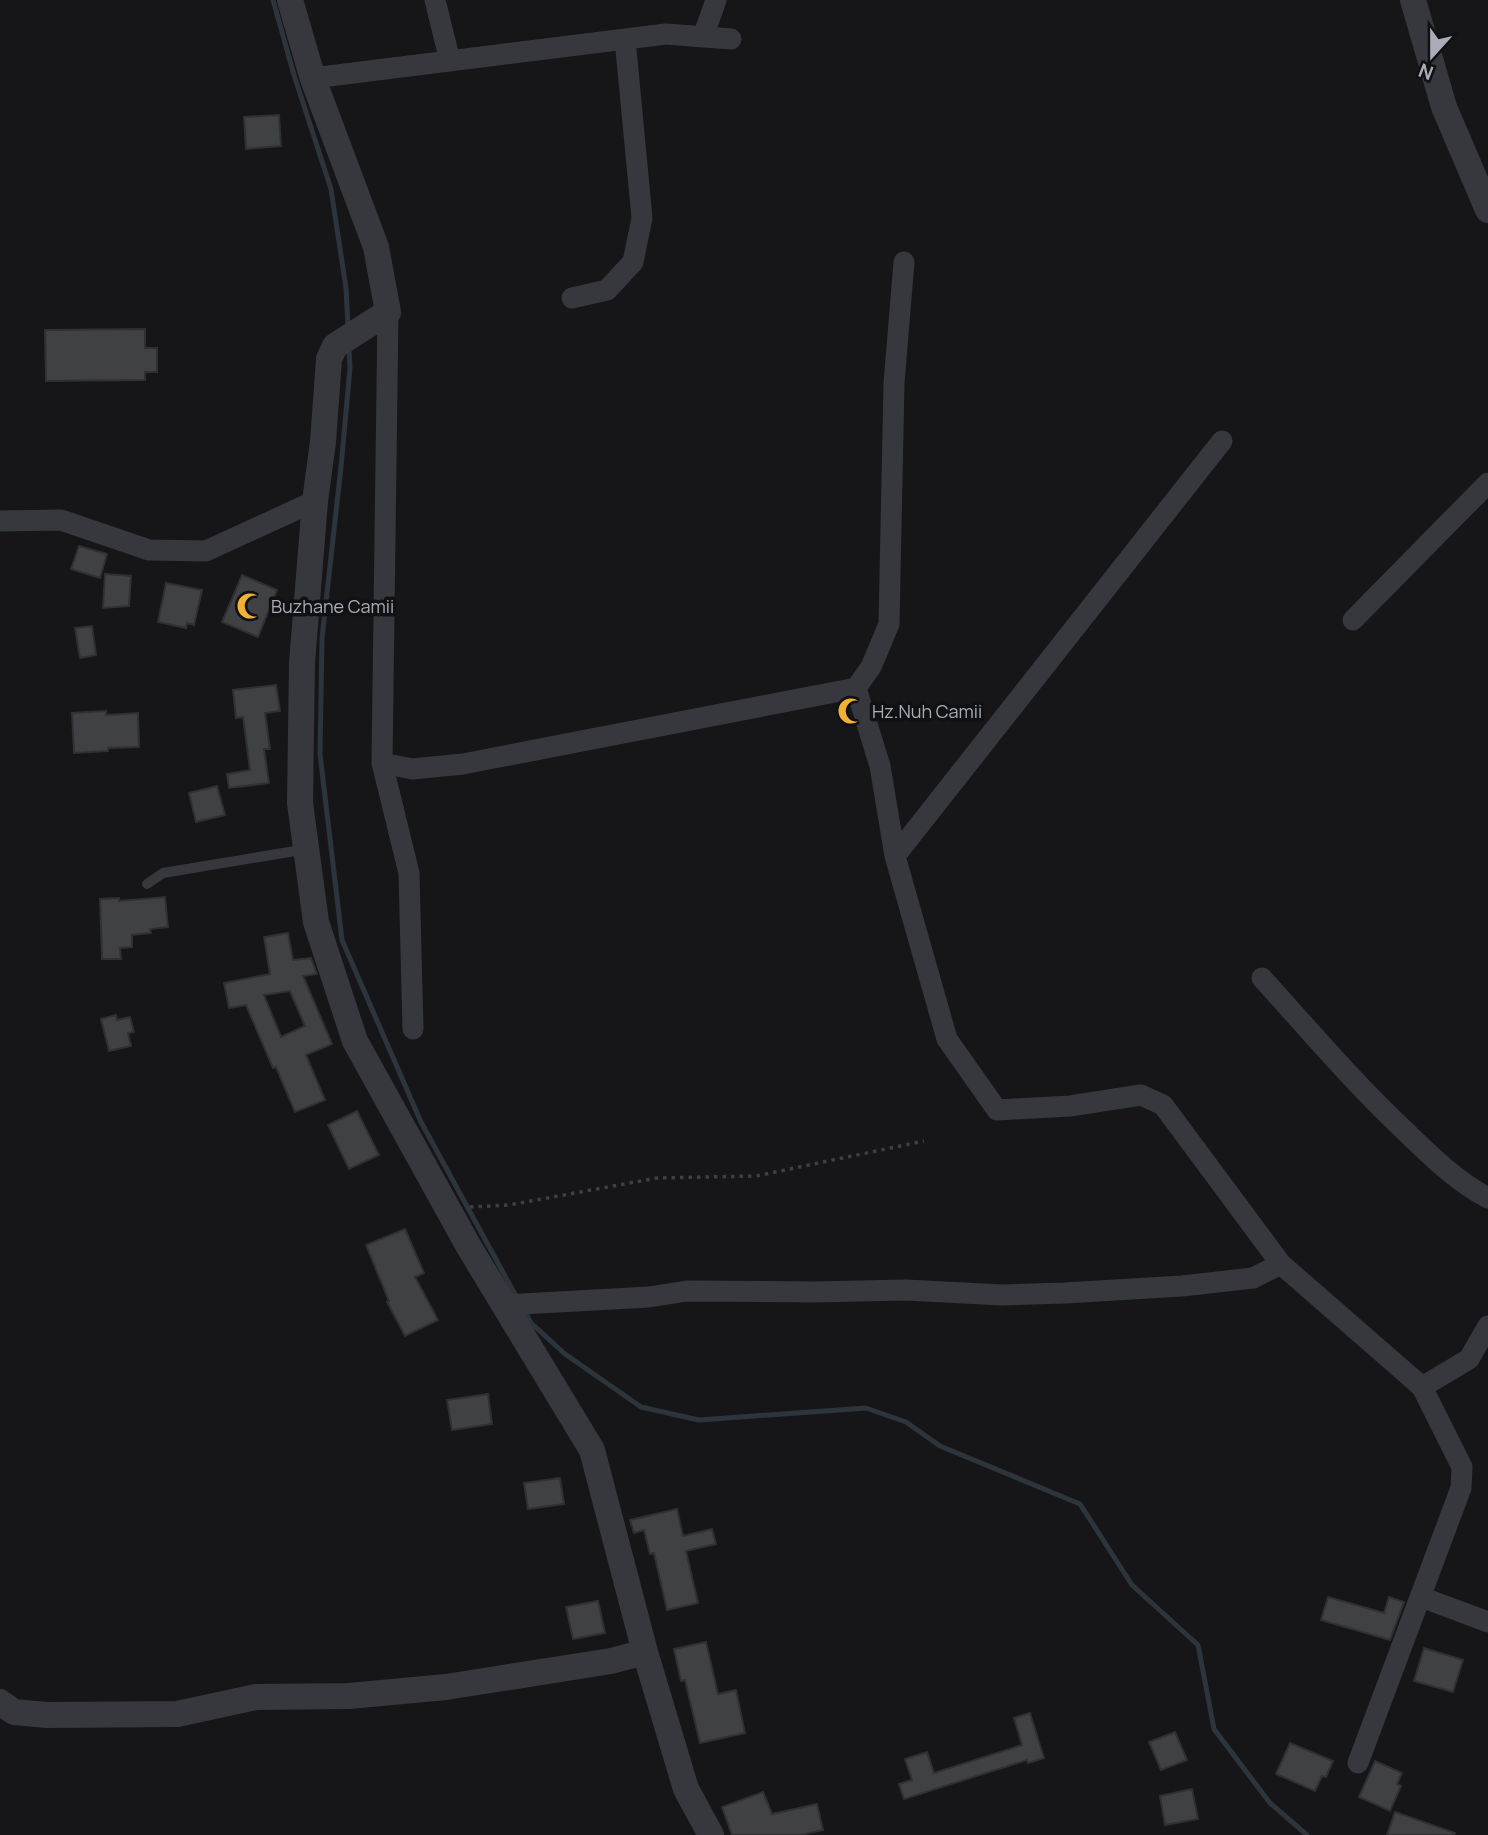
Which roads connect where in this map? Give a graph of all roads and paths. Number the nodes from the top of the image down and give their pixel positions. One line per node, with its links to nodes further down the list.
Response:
1 (290, 0): 9 (street)
2 (435, 0): 8 (street)
3 (716, 0): 5 (street)
4 (1413, 0): 10 (street)
5 (704, 37): 6 (street); 7 (street)
6 (731, 38)
7 (625, 40): 8 (street); 12 (street)
8 (450, 61): 9 (street)
9 (313, 78): 13 (street)
10 (1488, 210)
11 (904, 262): 19 (street)
12 (572, 298)
13 (388, 312): 16 (street); 20 (street)
14 (1222, 441): 22 (street)
15 (1488, 483): 18 (street)
16 (314, 501): 17 (street); 21 (street)
17 (0, 521)
18 (1353, 620)
19 (856, 688): 20 (street); 22 (street)
20 (382, 763): 25 (street)
21 (307, 849): 23 (lane); 30 (street)
22 (895, 856): 29 (street)
23 (147, 884)
24 (1262, 978): 27 (street)
25 (413, 1029)
26 (924, 1141): 28 (path)
27 (1488, 1198)
28 (484, 1207)
29 (1281, 1264): 30 (street); 32 (street)
30 (503, 1304): 35 (street)
31 (1488, 1326): 32 (street)
32 (1422, 1387): 33 (street)
33 (1421, 1597): 34 (street); 37 (street)
34 (1488, 1622)
35 (645, 1652): 36 (street); 38 (street)
36 (0, 1702)
37 (1358, 1763)
38 (711, 1835)

